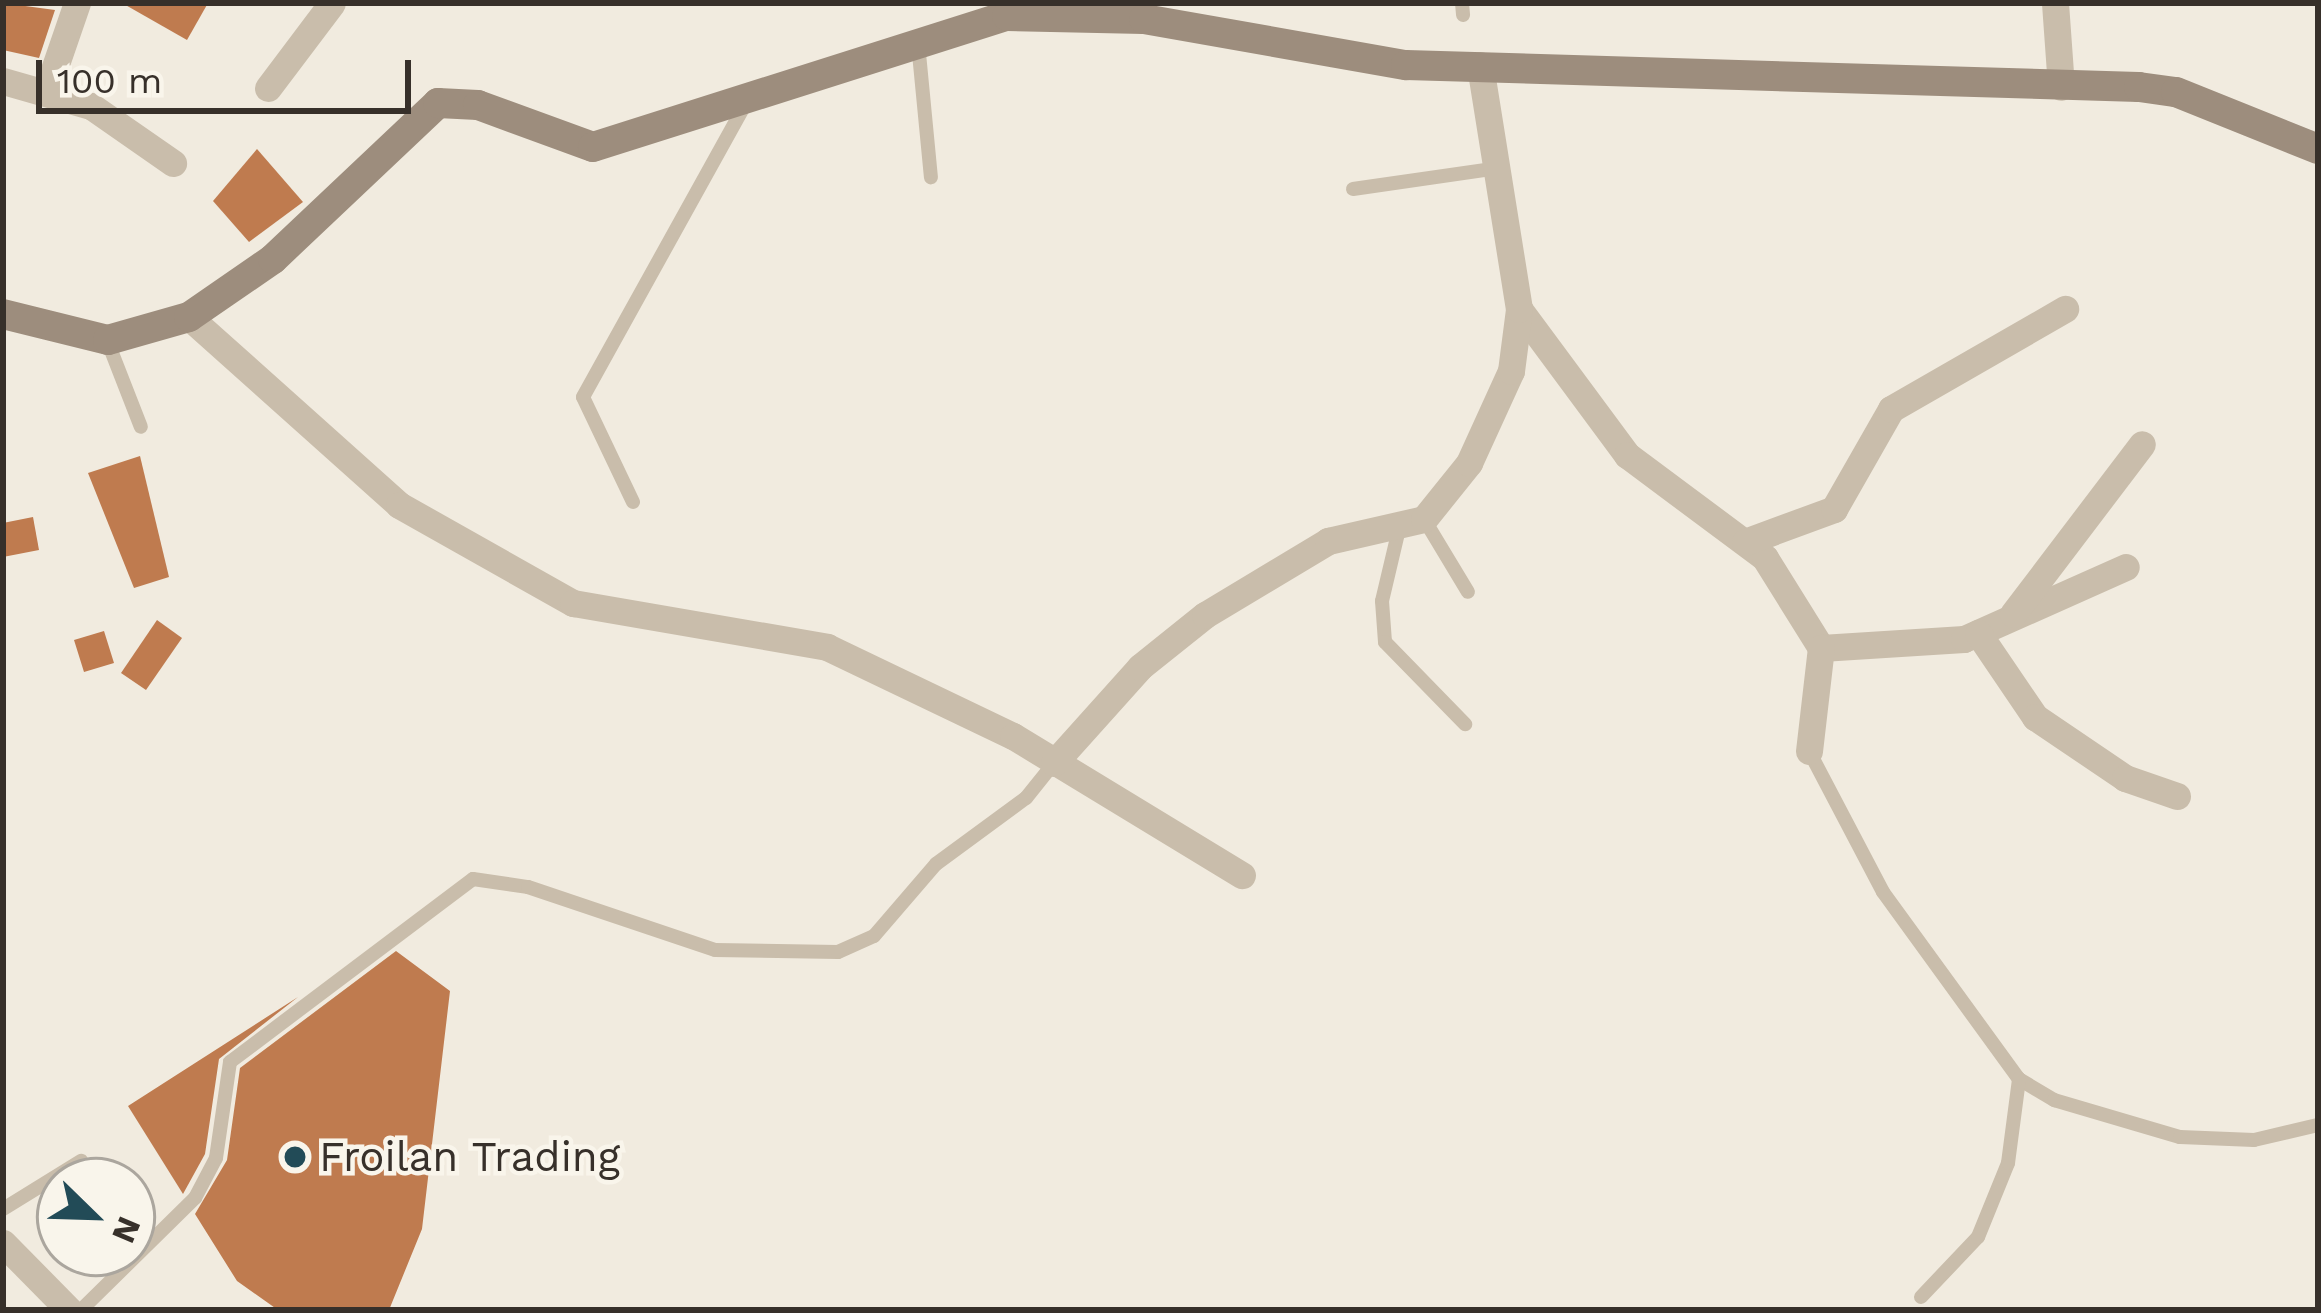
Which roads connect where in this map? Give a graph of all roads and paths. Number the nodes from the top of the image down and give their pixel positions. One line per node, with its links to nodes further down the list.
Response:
1 (77, 3): 10 (street)
2 (332, 3): 9 (street)
3 (2055, 3): 8 (street)
4 (1137, 11): 5 (street); 6 (street)
5 (917, 38): 11 (street); 15 (lane)
6 (1480, 65): 8 (street); 14 (street)
7 (3, 81): 10 (street)
8 (2061, 87): 12 (street)
9 (268, 88)
10 (47, 90): 13 (street)
11 (751, 95): 20 (street); 24 (lane)
12 (2318, 149)
13 (173, 163)
14 (1499, 168): 16 (lane); 17 (street)
15 (932, 177)
16 (1353, 189)
17 (1519, 309): 25 (street); 26 (street)
18 (2065, 310): 26 (street)
19 (3, 314): 21 (street)
20 (189, 316): 21 (street); 34 (street)
21 (106, 340): 22 (lane)
22 (141, 428)
23 (2142, 444): 29 (street)
24 (634, 502)
25 (1412, 524): 28 (lane); 32 (lane); 34 (street)
26 (1745, 542): 31 (street)
27 (2126, 567): 29 (street)
28 (1468, 592)
29 (2013, 614): 30 (street)
30 (1978, 633): 31 (street); 35 (street)
31 (1821, 648): 33 (street)
32 (1465, 724)
33 (1809, 751): 37 (lane)
34 (1054, 763): 36 (street); 44 (lane)
35 (2177, 796)
36 (1242, 875)
37 (2019, 1079): 38 (lane); 42 (lane)
38 (2318, 1125)
39 (36, 1189): 40 (lane)
40 (3, 1210)
41 (3, 1243): 43 (street)
42 (1921, 1297)
43 (69, 1310)
44 (81, 1310)

